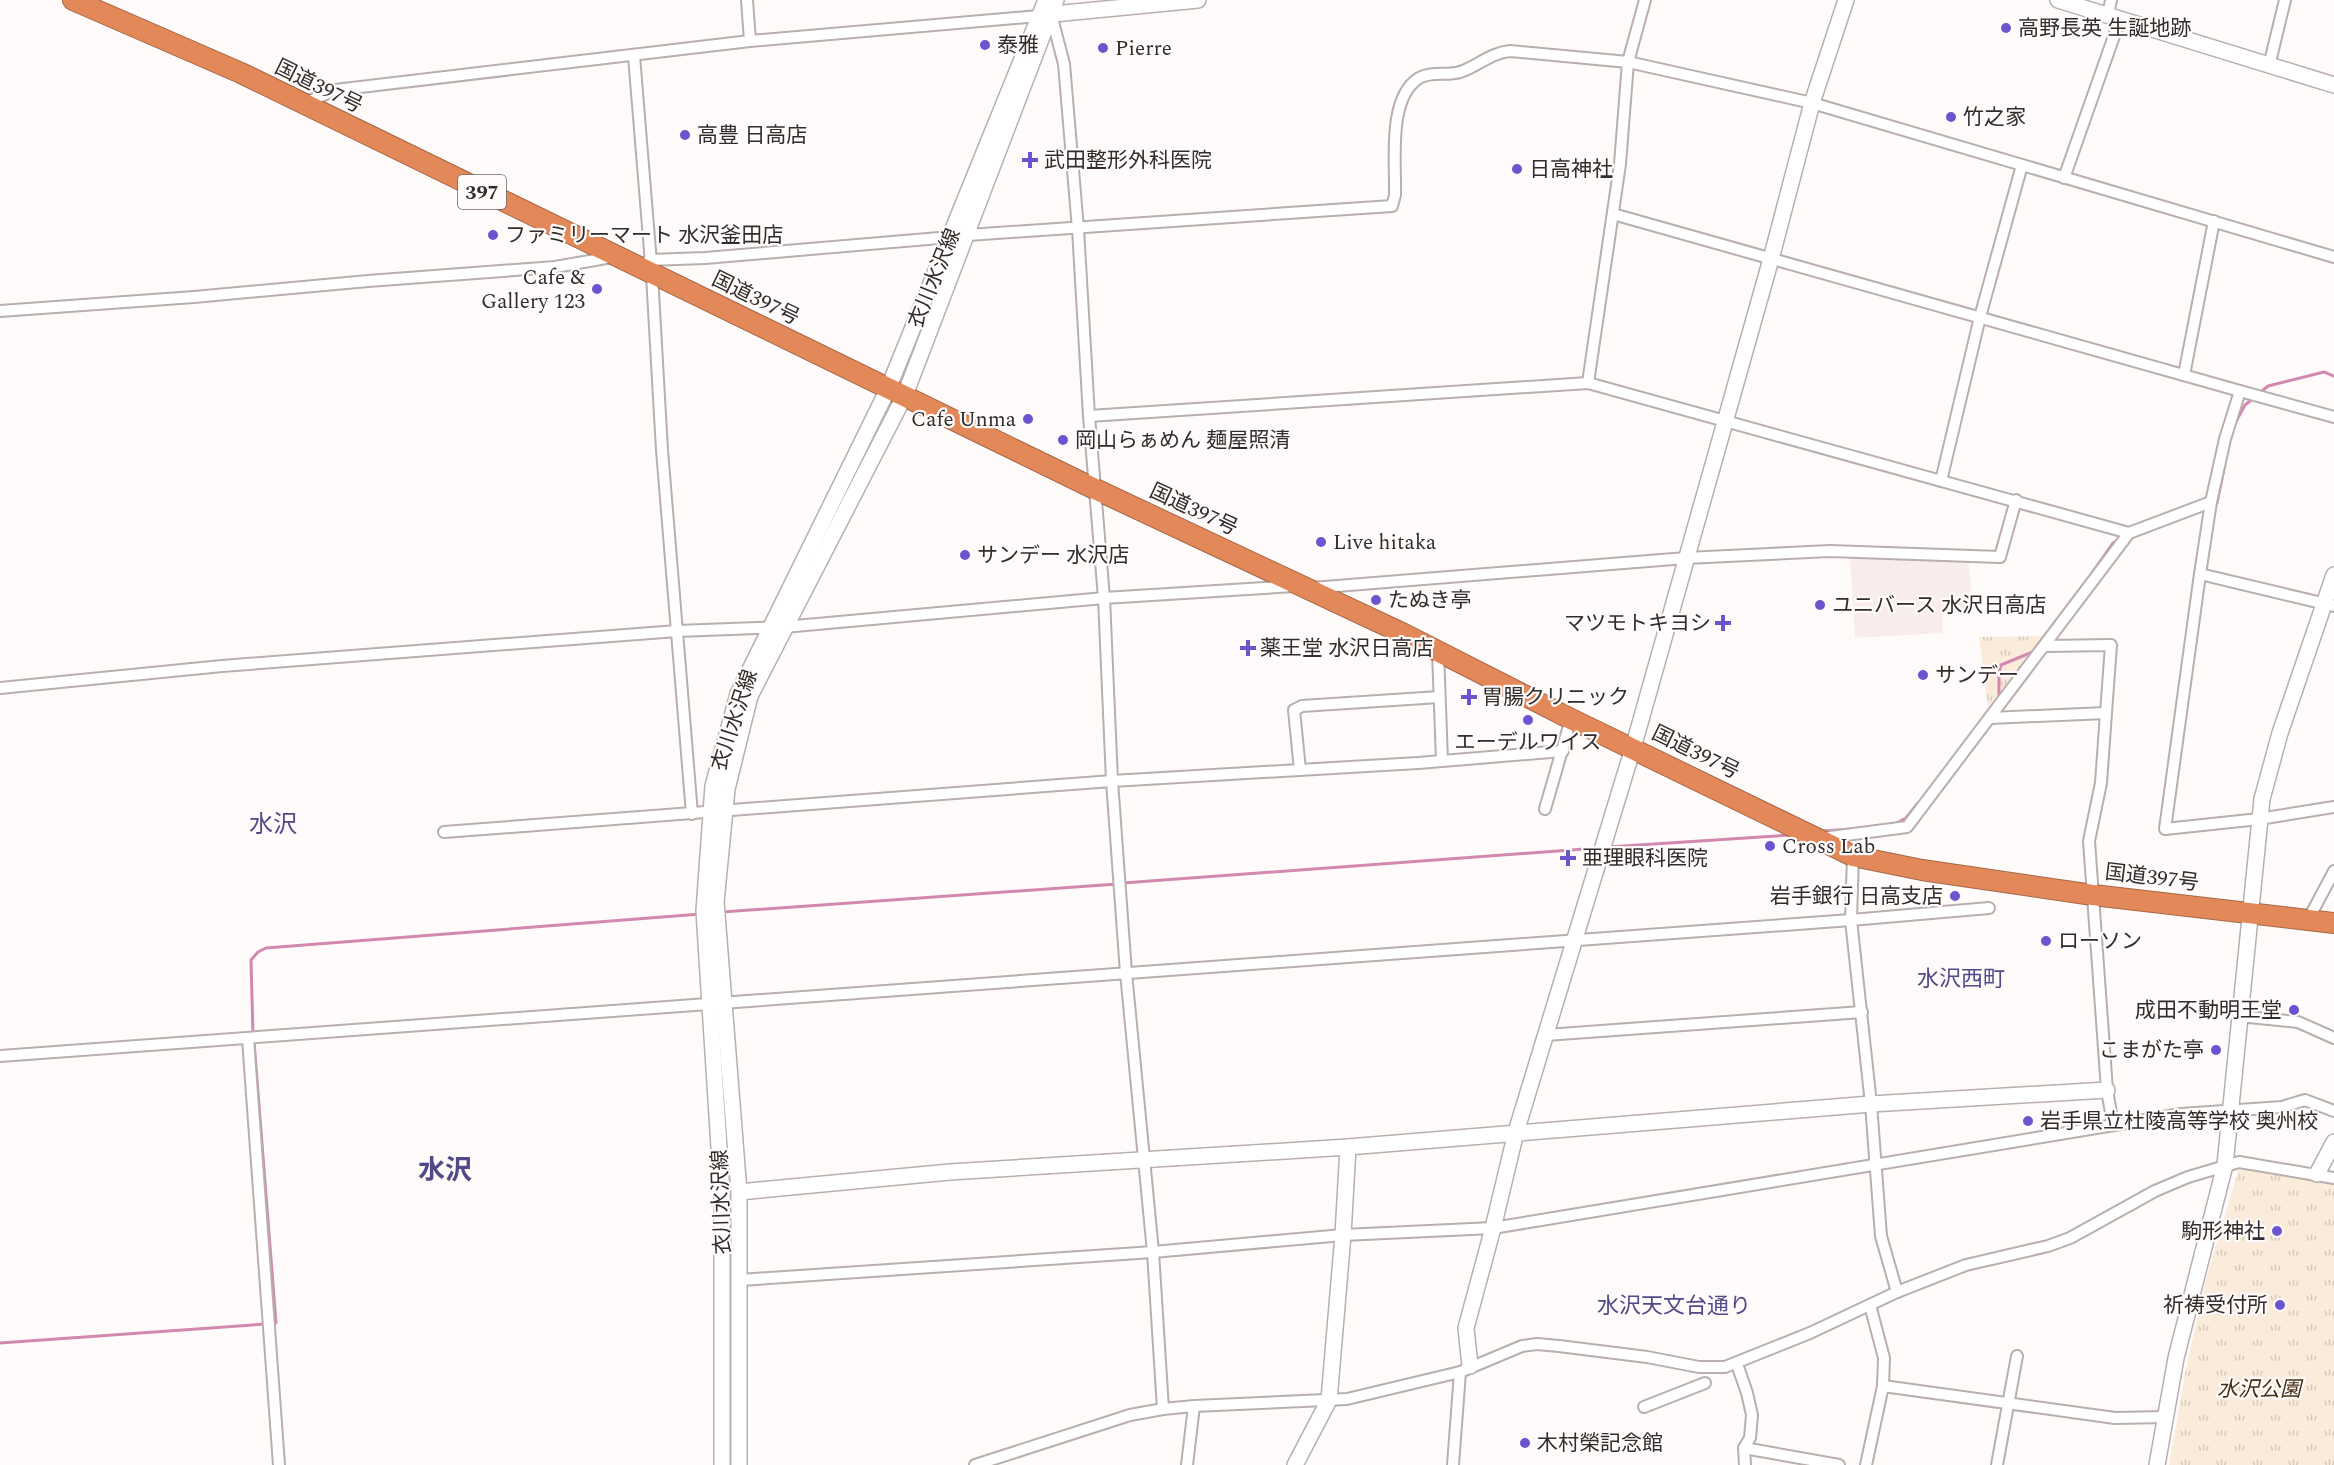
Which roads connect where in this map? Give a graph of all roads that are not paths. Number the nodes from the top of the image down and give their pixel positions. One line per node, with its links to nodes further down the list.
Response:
1 (73, 0): 16 (highway, 国道397号 / 397)
2 (747, 0): 10 (street)
3 (1198, 0): 8 (street)
4 (1645, 0): 12 (street)
5 (1846, 0): 15 (street)
6 (2058, 0): 9 (street)
7 (2285, 0): 13 (street)
8 (1048, 7): 10 (street); 21 (street); 22 (street, 衣川水沢線); 23 (street, 衣川水沢線)
9 (2113, 12): 13 (street); 18 (street)
10 (750, 41): 11 (street)
11 (634, 56): 16 (street); 27 (street)
12 (1628, 63): 15 (street); 19 (street); 21 (street)
13 (2269, 66): 14 (street)
14 (2334, 85)
15 (1812, 103): 17 (street); 26 (street)
16 (302, 105): 24 (highway, 国道397号 / 397)
17 (2022, 165): 18 (street); 29 (street)
18 (2064, 178): 20 (street)
19 (1613, 214): 26 (street); 31 (street)
20 (2214, 221): 25 (street); 30 (street)
21 (1078, 229): 22 (street); 34 (street)
22 (968, 235): 32 (street, 衣川水沢線)
23 (951, 237): 27 (street); 32 (street, 衣川水沢線)
24 (615, 256): 27 (highway, 国道397号 / 397); 28 (street)
25 (2334, 257)
26 (1771, 259): 29 (street); 36 (street)
27 (651, 267): 32 (highway, 国道397号 / 397); 49 (street)
28 (0, 311)
29 (1980, 317): 30 (street); 37 (street)
30 (2184, 375): 33 (street)
31 (1588, 383): 34 (street); 36 (street)
32 (897, 392): 38 (highway, 国道397号 / 397); 48 (street, 衣川水沢線)
33 (2240, 392): 35 (street); 40 (street)
34 (1089, 416): 38 (street)
35 (2334, 417)
36 (1725, 420): 37 (street); 42 (street)
37 (1941, 481): 39 (street)
38 (1095, 489): 45 (highway, 国道397号 / 397); 46 (street)
39 (2016, 500): 41 (street); 42 (street)
40 (2211, 502): 41 (street); 43 (street)
41 (2129, 533): 50 (street)
42 (1686, 558): 45 (street); 57 (street)
43 (2200, 574): 47 (street); 66 (street)
44 (2334, 575): 47 (street)
45 (1304, 587): 46 (street); 51 (highway, 国道397号 / 397)
46 (1104, 598): 48 (street); 61 (street)
47 (2329, 604): 66 (street)
48 (776, 627): 49 (street); 64 (street, 衣川水沢線)
49 (676, 631): 52 (street); 65 (street)
50 (2045, 646): 54 (street); 55 (street)
51 (1437, 651): 53 (street); 56 (highway, 国道397号 / 397)
52 (0, 688)
53 (1439, 697): 59 (street); 60 (street)
54 (2106, 713): 55 (street); 71 (street)
55 (1990, 718): 68 (street)
56 (1571, 719): 57 (highway, 国道397号 / 397); 58 (street)
57 (1633, 748): 68 (highway, 国道397号 / 397); 77 (street)
58 (1563, 751): 59 (street); 63 (street)
59 (1442, 761): 60 (street)
60 (1300, 770): 61 (street)
61 (1112, 782): 64 (street); 78 (street)
62 (2334, 807): 66 (street)
63 (1545, 809)
64 (718, 812): 65 (street); 79 (street, 衣川水沢線)
65 (692, 814): 67 (street)
66 (2259, 819): 73 (street)
67 (444, 832)
68 (1819, 839): 69 (highway, 国道397号 / 397)
69 (1853, 856): 71 (highway, 国道397号 / 397); 74 (street)
70 (2334, 871): 75 (street)
71 (2093, 895): 73 (highway, 国道397号 / 397); 86 (street)
72 (1989, 908): 74 (street)
73 (2250, 913): 75 (highway, 国道397号 / 397); 81 (street)
74 (1851, 920): 77 (street); 80 (street)
75 (2308, 920): 76 (highway, 国道397号 / 397)
76 (2334, 923)
77 (1575, 939): 78 (street); 82 (street)
78 (1126, 973): 79 (street); 94 (street)
79 (717, 1003): 84 (street); 99 (street, 衣川水沢線); 119 (street, 衣川水沢線)
80 (1862, 1012): 82 (street); 87 (street)
81 (2239, 1016): 83 (street); 88 (street)
82 (1546, 1035): 91 (street)
83 (2334, 1038)
84 (248, 1039): 85 (street); 118 (street)
85 (0, 1056)
86 (2107, 1090): 87 (street); 90 (street)
87 (1871, 1104): 91 (street); 95 (street)
88 (2230, 1110): 89 (street); 90 (street); 96 (street)
89 (2334, 1111)
90 (2113, 1124): 95 (street)
91 (1516, 1132): 93 (street); 100 (street)
92 (2334, 1142): 97 (street)
93 (1348, 1147): 94 (street); 101 (street)
94 (1144, 1160): 99 (street); 102 (street)
95 (1875, 1163): 100 (street); 104 (street)
96 (2225, 1165): 97 (street); 104 (street); 116 (street)
97 (2318, 1174): 98 (street)
98 (2334, 1178)
99 (740, 1192): 103 (street, 衣川水沢線)
100 (1493, 1228): 101 (street); 108 (street)
101 (1343, 1235): 102 (street); 111 (street)
102 (1153, 1252): 103 (street); 115 (street)
103 (740, 1280): 120 (street, 衣川水沢線)
104 (1897, 1292): 105 (street)
105 (1870, 1305): 107 (street); 110 (street)
106 (2016, 1356): 112 (street)
107 (1737, 1364): 108 (street); 117 (street)
108 (1465, 1369): 111 (street); 124 (street)
109 (1705, 1383): 114 (street)
110 (1883, 1386): 112 (street); 127 (street)
111 (1329, 1400): 113 (street); 123 (street)
112 (2007, 1403): 116 (street); 128 (street)
113 (1194, 1406): 115 (street); 122 (street)
114 (1644, 1407)
115 (1164, 1409): 121 (street)
116 (2166, 1417): 129 (street)
117 (1744, 1448): 125 (street); 126 (street)
118 (279, 1465)
119 (722, 1465)
120 (740, 1465)
121 (975, 1465)
122 (1187, 1465)
123 (1295, 1465)
124 (1453, 1465)
125 (1745, 1465)
126 (1839, 1465)
127 (1866, 1465)
128 (1997, 1465)
129 (2157, 1465)

